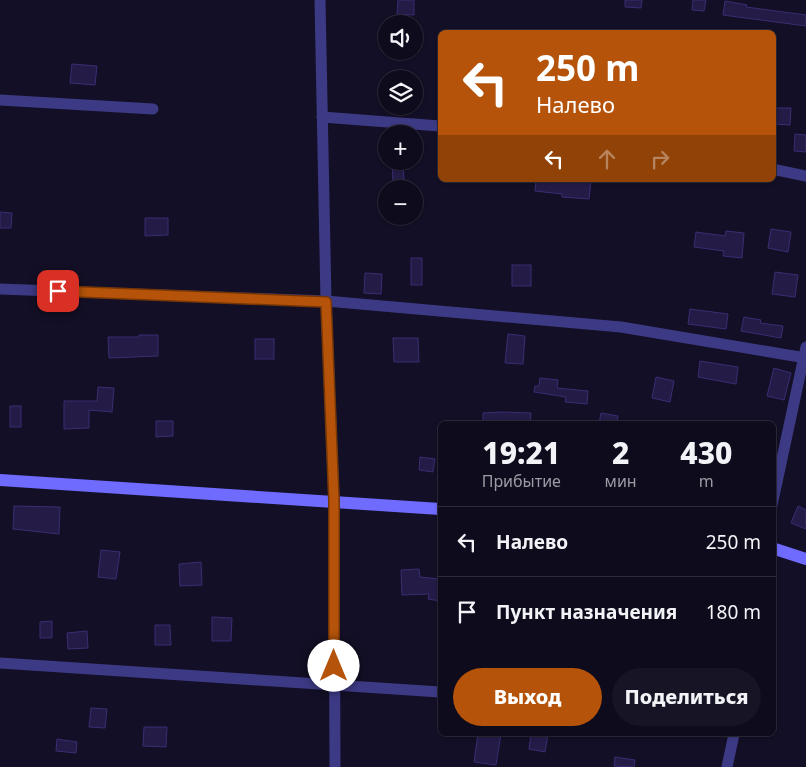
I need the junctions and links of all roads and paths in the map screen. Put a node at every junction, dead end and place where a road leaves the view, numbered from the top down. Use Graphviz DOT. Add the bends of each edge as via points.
graph roads {
  1 [pos="320,0"];
  2 [pos="0,100"];
  3 [pos="153,109"];
  4 [pos="322,117"];
  5 [pos="438,126"];
  6 [pos="776,170"];
  7 [pos="806,176"];
  8 [pos="0,289"];
  9 [pos="326,302"];
  10 [pos="805,354"];
  11 [pos="0,480"];
  12 [pos="776,487"];
  13 [pos="334,501"];
  14 [pos="438,508"];
  15 [pos="776,549"];
  16 [pos="806,559"];
  17 [pos="0,663"];
  18 [pos="334,684"];
  19 [pos="438,692"];
  20 [pos="734,736"];
  21 [pos="335,767"];
  22 [pos="727,767"];
  1 -- 4 [label="street"];
  2 -- 3 [label="street"];
  4 -- 5 [label="street"];
  4 -- 9 [label="street"];
  6 -- 7 [label="street"];
  8 -- 9 [label="street"];
  9 -- 10 [label="street" via="621,327"];
  9 -- 13 [label="street"];
  10 -- 12 [label="street"];
  11 -- 13 [label="street"];
  13 -- 14 [label="street"];
  13 -- 18 [label="street"];
  15 -- 16 [label="street"];
  17 -- 18 [label="street"];
  18 -- 19 [label="street"];
  18 -- 21 [label="street"];
  20 -- 22 [label="street"];
}
